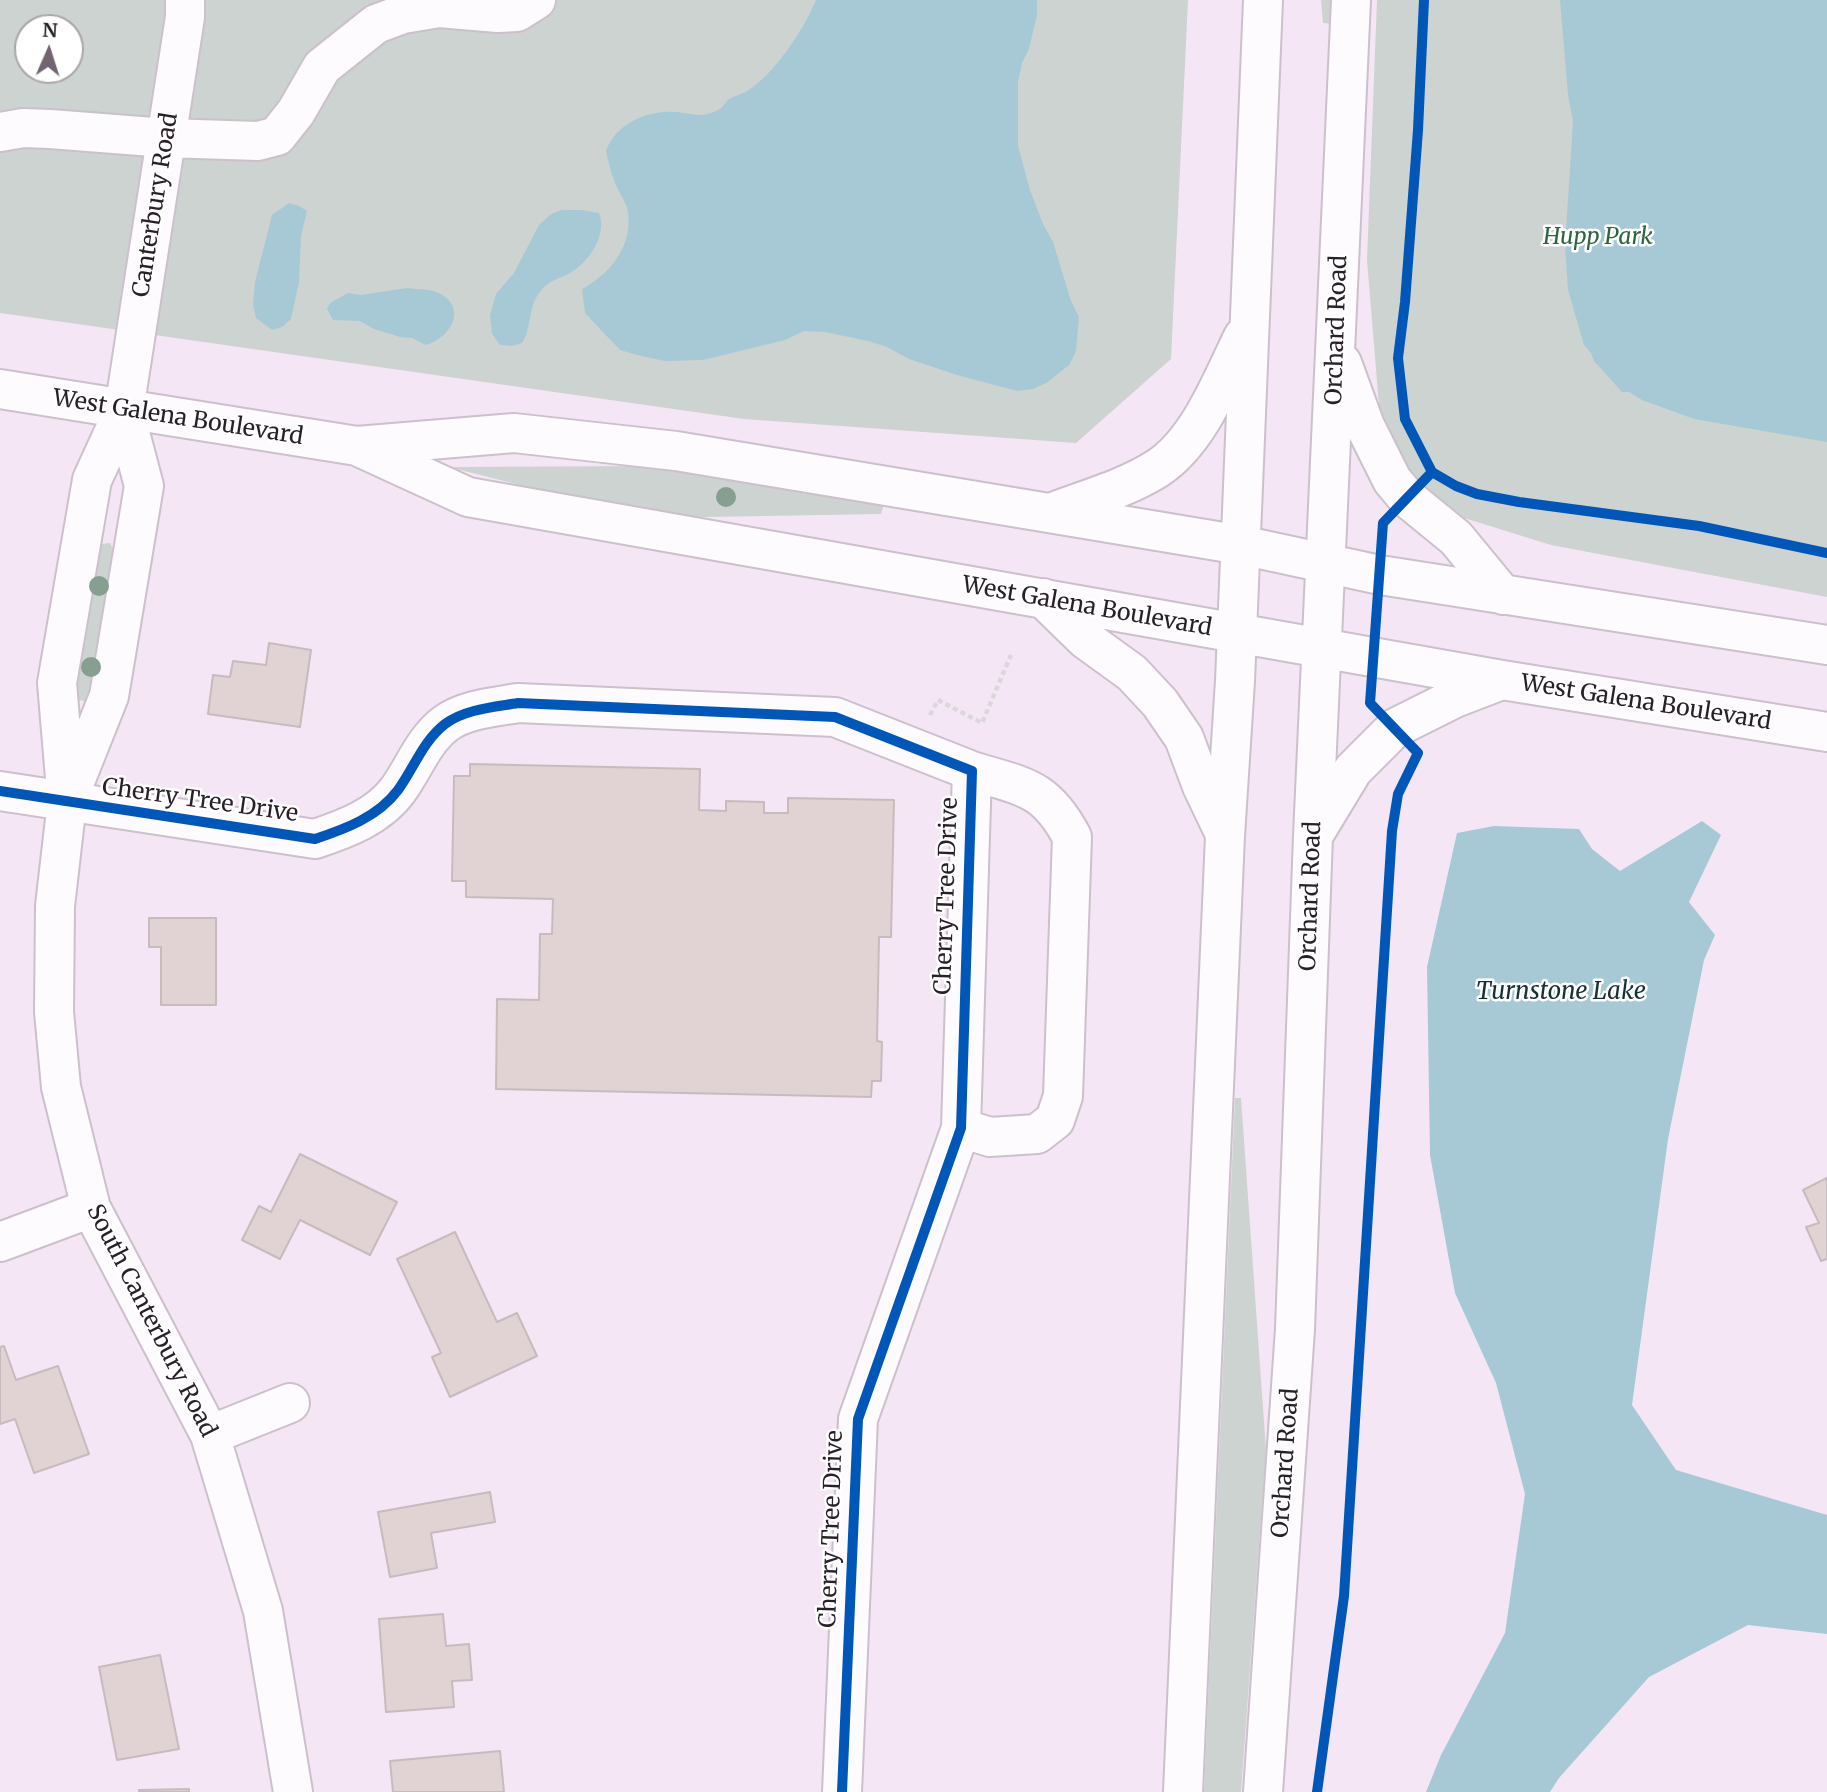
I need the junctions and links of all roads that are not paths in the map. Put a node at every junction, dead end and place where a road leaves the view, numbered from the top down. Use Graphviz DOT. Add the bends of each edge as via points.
graph roads {
  1 [pos="185,0"];
  2 [pos="536,0"];
  3 [pos="1263,0"];
  4 [pos="1351,0"];
  5 [pos="0,132"];
  6 [pos="166,138"];
  7 [pos="1250,322"];
  8 [pos="1337,348"];
  9 [pos="0,389"];
  10 [pos="124,410"];
  11 [pos="357,446"];
  12 [pos="1051,513"];
  13 [pos="1241,545"];
  14 [pos="1326,563"];
  15 [pos="1503,595"];
  16 [pos="1043,598"];
  17 [pos="1237,634"];
  18 [pos="1827,645"];
  19 [pos="1322,647"];
  20 [pos="1502,680"];
  21 [pos="1827,732"];
  22 [pos="972,771"];
  23 [pos="0,791"];
  24 [pos="67,802"];
  25 [pos="1225,836"];
  26 [pos="1313,836"];
  27 [pos="961,1128"];
  28 [pos="91,1208"];
  29 [pos="0,1242"];
  30 [pos="290,1403"];
  31 [pos="210,1435"];
  32 [pos="293,1792"];
  33 [pos="842,1792"];
  34 [pos="1183,1792"];
  35 [pos="1263,1792"];
  1 -- 6 [label="main road, Canterbury Road"];
  2 -- 6 [label="main road" via="517,12 439,8 376,24 322,67 277,136 258,141"];
  3 -- 7 [label="main road"];
  4 -- 8 [label="main road, Orchard Road"];
  5 -- 6 [label="main road" via="50,128"];
  6 -- 10 [label="main road, Canterbury Road"];
  7 -- 12 [label="main road" via="1212,402 1177,450 1159,467"];
  7 -- 13 [label="main road"];
  8 -- 14 [label="main road, Orchard Road"];
  8 -- 15 [label="main road" via="1365,426 1392,480 1456,538"];
  9 -- 10 [label="main road, West Galena Boulevard"];
  10 -- 11 [label="main road, West Galena Boulevard"];
  10 -- 24 [label="main road, South Canterbury Road" via="92,480 57,683"];
  10 -- 24 [label="main road, South Canterbury Road" via="144,486 109,696"];
  11 -- 12 [label="main road, West Galena Boulevard" via="514,433 677,451"];
  11 -- 16 [label="main road, West Galena Boulevard" via="468,497"];
  12 -- 13 [label="main road, West Galena Boulevard"];
  13 -- 14 [label="main road, West Galena Boulevard"];
  13 -- 17 [label="main road"];
  14 -- 15 [label="main road, West Galena Boulevard"];
  14 -- 19 [label="main road, Orchard Road"];
  15 -- 18 [label="main road, West Galena Boulevard"];
  16 -- 17 [label="main road, West Galena Boulevard"];
  16 -- 25 [label="main road" via="1085,639 1132,673 1160,703 1184,738"];
  17 -- 19 [label="main road, West Galena Boulevard"];
  17 -- 25 [label="main road"];
  19 -- 20 [label="main road, West Galena Boulevard"];
  19 -- 26 [label="main road, Orchard Road"];
  20 -- 21 [label="main road, West Galena Boulevard"];
  20 -- 26 [label="main road" via="1395,728 1353,770"];
  22 -- 24 [label="main road, Cherry Tree Drive" via="835,717 518,704 475,710 447,722 428,741 397,792 375,813 314,839"];
  22 -- 27 [label="main road, Cherry Tree Drive"];
  22 -- 27 [label="main road" via="1033,790 1060,814 1072,837 1063,1096 1055,1120 1037,1134 990,1137"];
  23 -- 24 [label="main road, Cherry Tree Drive"];
  24 -- 28 [label="main road, South Canterbury Road" via="55,906 54,1012 61,1087"];
  25 -- 34 [label="main road"];
  26 -- 35 [label="main road, Orchard Road" via="1295,1329"];
  27 -- 33 [label="main road, Cherry Tree Drive" via="858,1419"];
  28 -- 29 [label="main road"];
  28 -- 31 [label="main road, South Canterbury Road"];
  30 -- 31 [label="main road"];
  31 -- 32 [label="main road, South Canterbury Road" via="263,1611"];
}
